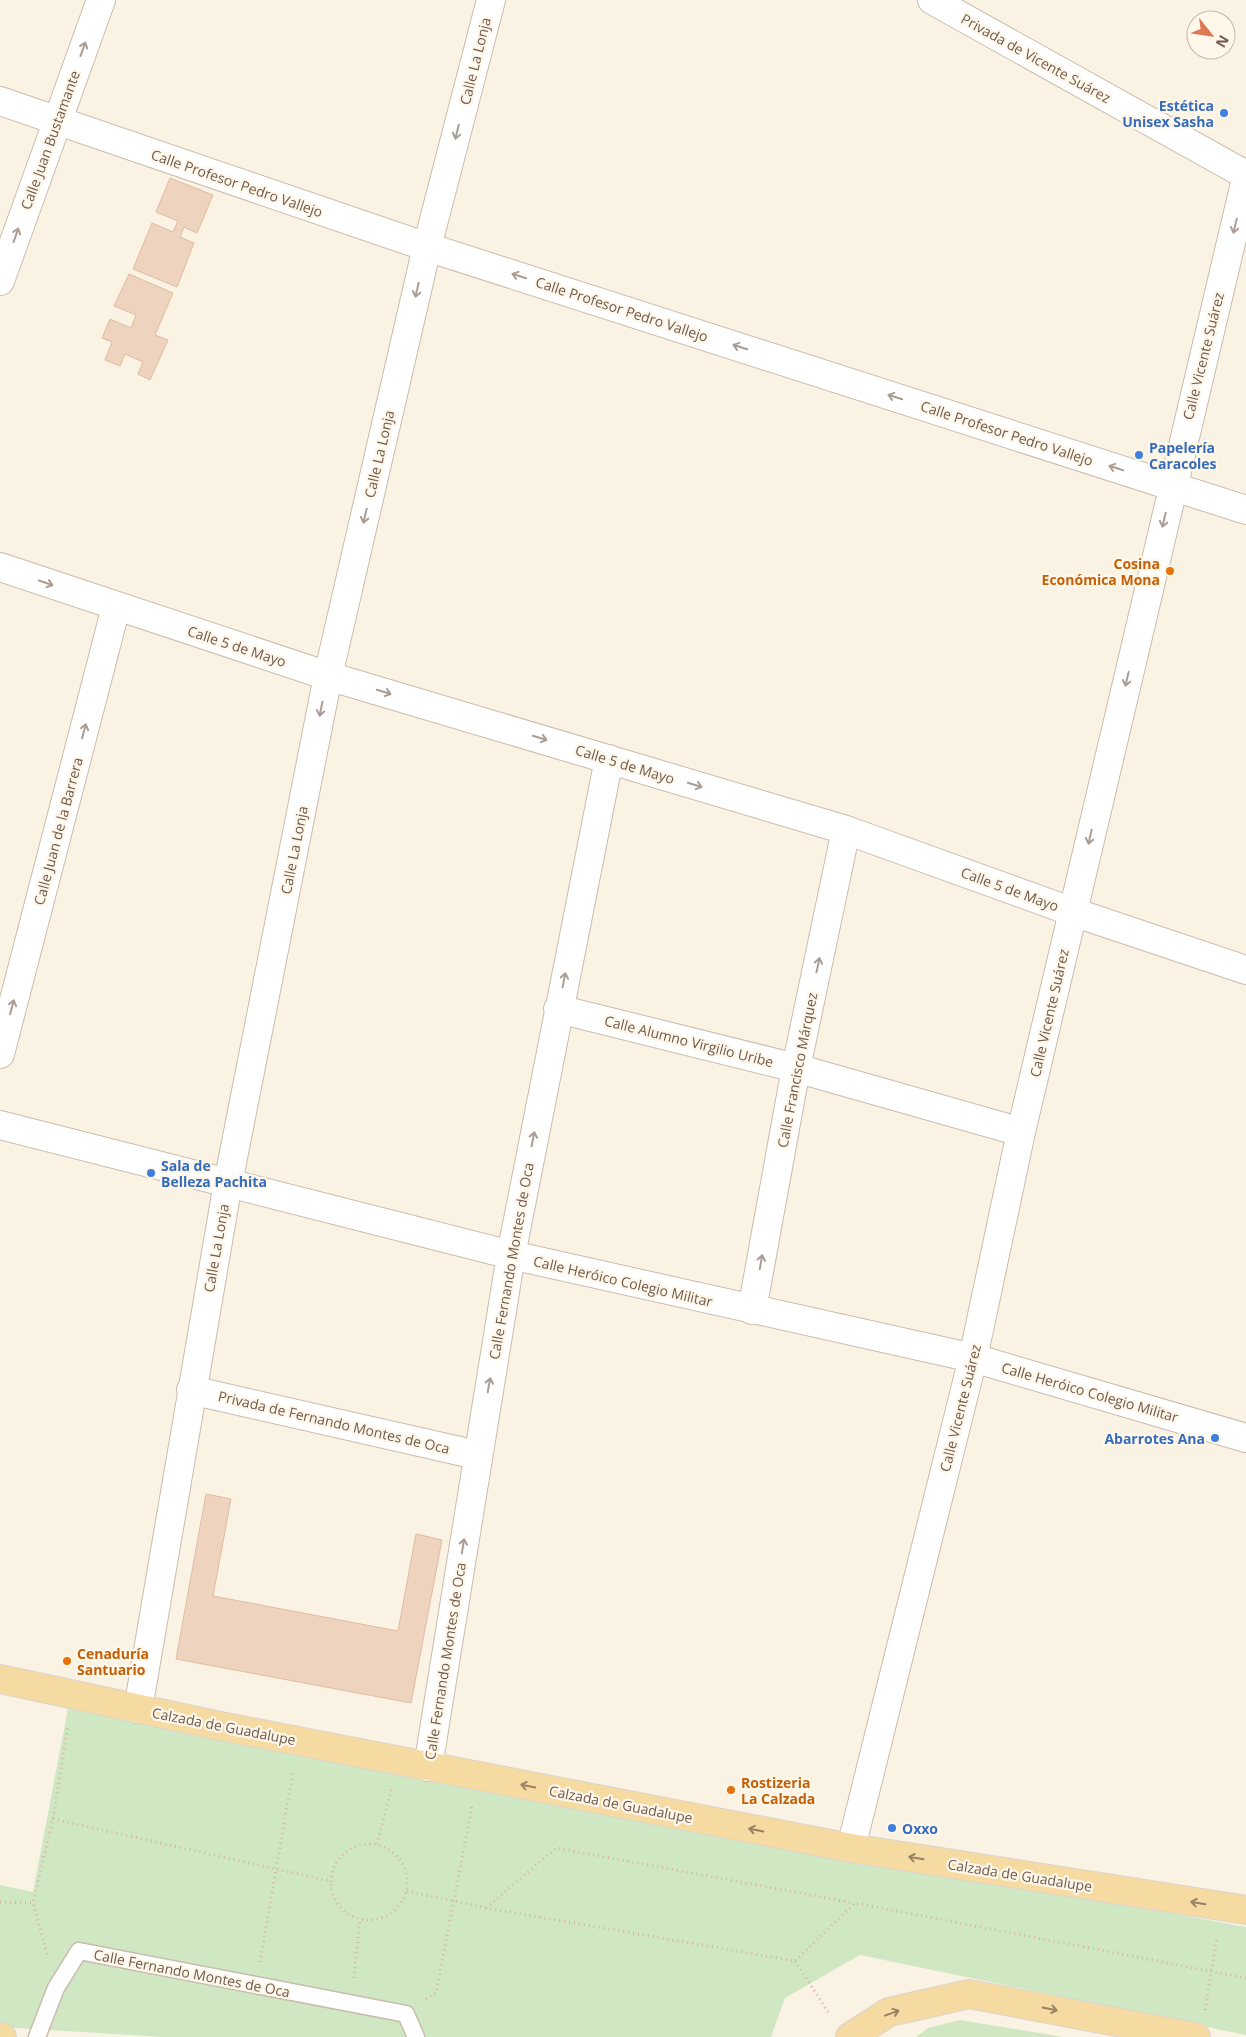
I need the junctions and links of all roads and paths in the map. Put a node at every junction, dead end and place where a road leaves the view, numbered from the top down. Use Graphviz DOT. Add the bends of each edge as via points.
graph roads {
  1 [pos="101,0"];
  2 [pos="491,0"];
  3 [pos="932,0"];
  4 [pos="0,102"];
  5 [pos="56,122"];
  6 [pos="1246,175"];
  7 [pos="1246,179"];
  8 [pos="427,246"];
  9 [pos="0,281"];
  10 [pos="1172,486"];
  11 [pos="1246,510"];
  12 [pos="0,567"];
  13 [pos="116,607"];
  14 [pos="328,676"];
  15 [pos="609,759"];
  16 [pos="846,830"];
  17 [pos="1073,912"];
  18 [pos="1246,970"];
  19 [pos="558,1009"];
  20 [pos="0,1054"];
  21 [pos="796,1068"];
  22 [pos="0,1124"];
  23 [pos="1021,1132"];
  24 [pos="228,1183"];
  25 [pos="511,1255"];
  26 [pos="752,1310"];
  27 [pos="973,1358"];
  28 [pos="191,1390"];
  29 [pos="1246,1438"];
  30 [pos="477,1455"];
  31 [pos="0,1679"];
  32 [pos="73,1696"];
  33 [pos="138,1709"];
  34 [pos="298,1740"];
  35 [pos="398,1760"];
  36 [pos="428,1767"];
  37 [pos="478,1776"];
  38 [pos="54,1819"];
  39 [pos="377,1844"];
  40 [pos="851,1848"];
  41 [pos="276,1867"];
  42 [pos="330,1880"];
  43 [pos="407,1891"];
  44 [pos="0,1902"];
  45 [pos="454,1902"];
  46 [pos="33,1903"];
  47 [pos="855,1903"];
  48 [pos="486,1908"];
  49 [pos="1234,1908"];
  50 [pos="360,1919"];
  51 [pos="795,1961"];
  52 [pos="1211,1972"];
  53 [pos="1246,1978"];
  54 [pos="256,1985"];
  55 [pos="56,1988"];
  56 [pos="352,2004"];
  57 [pos="406,2014"];
  58 [pos="1200,2028"];
  59 [pos="842,2029"];
  60 [pos="37,2037"];
  61 [pos="416,2037"];
  5 -- 1 [label="street, Calle Juan Bustamante, one-way"];
  2 -- 8 [label="street, Calle La Lonja, one-way"];
  3 -- 6 [label="street, Privada de Vicente Suárez"];
  4 -- 5 [label="street, Calle Profesor Pedro Vallejo"];
  5 -- 8 [label="street, Calle Profesor Pedro Vallejo"];
  9 -- 5 [label="street, Calle Juan Bustamante, one-way"];
  7 -- 10 [label="street, Calle Vicente Suárez, one-way"];
  10 -- 8 [label="street, Calle Profesor Pedro Vallejo, one-way"];
  8 -- 14 [label="street, Calle La Lonja, one-way"];
  10 -- 11 [label="street, Calle Profesor Pedro Vallejo"];
  10 -- 17 [label="street, Calle Vicente Suárez, one-way"];
  12 -- 13 [label="street, Calle 5 de Mayo, one-way"];
  13 -- 14 [label="street, Calle 5 de Mayo"];
  20 -- 13 [label="street, Calle Juan de la Barrera, one-way"];
  14 -- 15 [label="street, Calle 5 de Mayo, one-way"];
  14 -- 24 [label="street, Calle La Lonja, one-way"];
  15 -- 16 [label="street, Calle 5 de Mayo, one-way"];
  19 -- 15 [label="street, Calle Fernando Montes de Oca, one-way"];
  16 -- 17 [label="street, Calle 5 de Mayo"];
  21 -- 16 [label="street, Calle Francisco Márquez, one-way"];
  17 -- 18 [label="street, Calle 5 de Mayo"];
  17 -- 23 [label="street, Calle Vicente Suárez"];
  19 -- 21 [label="street, Calle Alumno Virgilio Uribe"];
  25 -- 19 [label="street, Calle Fernando Montes de Oca, one-way"];
  21 -- 23 [label="street, Calle Alumno Virgilio Uribe"];
  26 -- 21 [label="street, Calle Francisco Márquez, one-way"];
  22 -- 24 [label="street, Calle Heróico Colegio Militar"];
  23 -- 27 [label="street, Calle Vicente Suárez"];
  24 -- 25 [label="street, Calle Heróico Colegio Militar"];
  24 -- 28 [label="street, Calle La Lonja"];
  25 -- 26 [label="street, Calle Heróico Colegio Militar"];
  30 -- 25 [label="street, Calle Fernando Montes de Oca, one-way"];
  26 -- 27 [label="street, Calle Heróico Colegio Militar"];
  27 -- 29 [label="street, Calle Heróico Colegio Militar"];
  27 -- 40 [label="street, Calle Vicente Suárez"];
  28 -- 30 [label="street, Privada de Fernando Montes de Oca"];
  28 -- 33 [label="street, Calle La Lonja"];
  36 -- 30 [label="street, Calle Fernando Montes de Oca, one-way"];
  31 -- 32 [label="main road, Calzada de Guadalupe"];
  32 -- 33 [label="main road, Calzada de Guadalupe"];
  32 -- 38 [label="path"];
  33 -- 34 [label="main road, Calzada de Guadalupe"];
  34 -- 35 [label="main road, Calzada de Guadalupe"];
  34 -- 41 [label="path"];
  35 -- 36 [label="main road, Calzada de Guadalupe"];
  35 -- 39 [label="path"];
  36 -- 37 [label="main road, Calzada de Guadalupe"];
  40 -- 37 [label="main road, Calzada de Guadalupe, one-way"];
  37 -- 45 [label="path"];
  38 -- 41 [label="path"];
  38 -- 46 [label="path"];
  39 -- 42 [label="path" via="355,1846 337,1859"];
  39 -- 43 [label="path" via="396,1854 407,1873"];
  49 -- 40 [label="main road, Calzada de Guadalupe, one-way"];
  41 -- 42 [label="path"];
  41 -- 54 [label="path"];
  42 -- 50 [label="path" via="335,1902 351,1918"];
  43 -- 45 [label="path"];
  43 -- 50 [label="path" via="393,1914 372,1922"];
  44 -- 46 [label="path"];
  45 -- 48 [label="path"];
  45 -- 57 [label="path" via="436,1993"];
  46 -- 55 [label="path"];
  47 -- 48 [label="path" via="556,1848"];
  47 -- 51 [label="path"];
  47 -- 52 [label="path"];
  48 -- 51 [label="path"];
  49 -- 52 [label="path"];
  50 -- 56 [label="path"];
  51 -- 59 [label="path"];
  52 -- 53 [label="path"];
  52 -- 58 [label="path"];
  54 -- 55 [label="lane, Calle Fernando Montes de Oca" via="79,1951"];
  54 -- 56 [label="lane, Calle Fernando Montes de Oca"];
  55 -- 60 [label="lane, Calle Fernando Montes de Oca"];
  56 -- 57 [label="lane, Calle Fernando Montes de Oca"];
  57 -- 61 [label="lane"];
  59 -- 58 [label="main road, one-way" via="889,2012 970,1994"];
}
